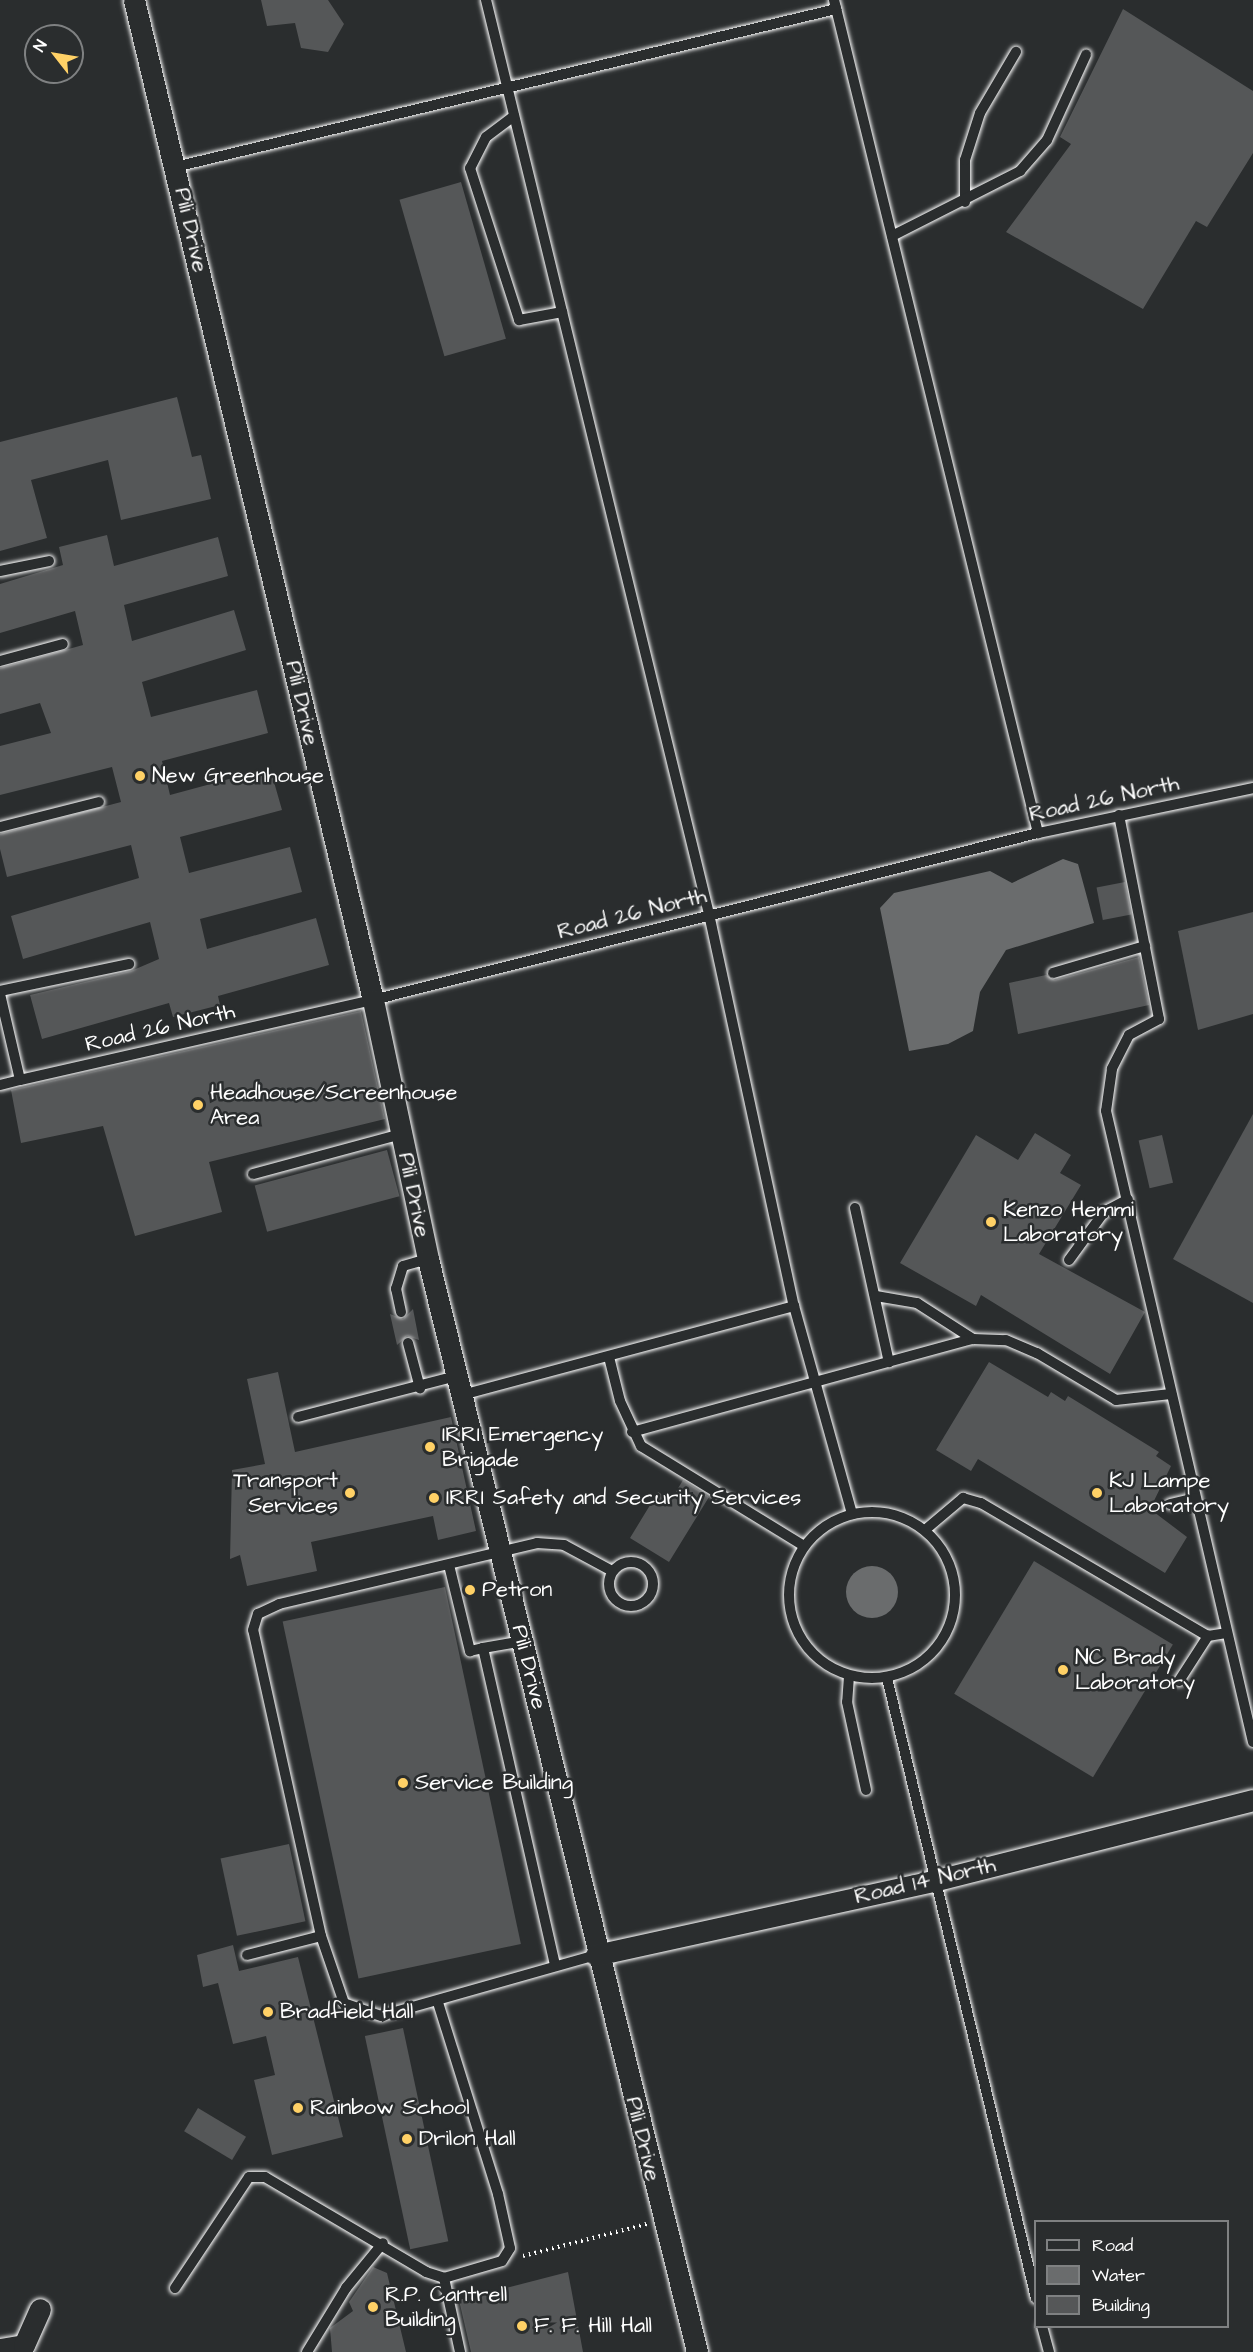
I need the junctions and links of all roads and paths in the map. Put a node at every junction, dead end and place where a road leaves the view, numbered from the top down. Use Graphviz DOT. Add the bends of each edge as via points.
graph roads {
  1 [pos="134,0"];
  2 [pos="486,0"];
  3 [pos="836,5"];
  4 [pos="1016,52"];
  5 [pos="1086,55"];
  6 [pos="507,91"];
  7 [pos="514,116"];
  8 [pos="175,166"];
  9 [pos="965,202"];
  10 [pos="892,237"];
  11 [pos="562,312"];
  12 [pos="49,561"];
  13 [pos="0,571"];
  14 [pos="63,644"];
  15 [pos="0,661"];
  16 [pos="1253,788"];
  17 [pos="99,802"];
  18 [pos="1119,814"];
  19 [pos="0,828"];
  20 [pos="1038,833"];
  21 [pos="709,914"];
  22 [pos="1145,946"];
  23 [pos="129,964"];
  24 [pos="1053,973"];
  25 [pos="0,993"];
  26 [pos="373,1000"];
  27 [pos="20,1080"];
  28 [pos="0,1085"];
  29 [pos="401,1134"];
  30 [pos="253,1174"];
  31 [pos="1128,1199"];
  32 [pos="855,1208"];
  33 [pos="428,1259"];
  34 [pos="1069,1260"];
  35 [pos="876,1296"];
  36 [pos="794,1306"];
  37 [pos="401,1312"];
  38 [pos="973,1339"];
  39 [pos="408,1343"];
  40 [pos="609,1357"];
  41 [pos="889,1362"];
  42 [pos="815,1380"];
  43 [pos="459,1386"];
  44 [pos="420,1388"];
  45 [pos="1171,1394"];
  46 [pos="298,1417"];
  47 [pos="632,1432"];
  48 [pos="1195,1498"];
  49 [pos="1170,1504"];
  50 [pos="852,1514"];
  51 [pos="926,1530"];
  52 [pos="804,1546"];
  53 [pos="498,1550"];
  54 [pos="449,1565"];
  55 [pos="612,1571"];
  56 [pos="1226,1633"];
  57 [pos="1208,1636"];
  58 [pos="523,1641"];
  59 [pos="483,1648"];
  60 [pos="849,1676"];
  61 [pos="887,1678"];
  62 [pos="1179,1681"];
  63 [pos="1253,1742"];
  64 [pos="866,1790"];
  65 [pos="1253,1800"];
  66 [pos="933,1881"];
  67 [pos="321,1936"];
  68 [pos="248,1955"];
  69 [pos="596,1955"];
  70 [pos="555,1966"];
  71 [pos="438,2002"];
  72 [pos="656,2234"];
  73 [pos="384,2243"];
  74 [pos="502,2261"];
  75 [pos="444,2278"];
  76 [pos="176,2288"];
  77 [pos="1034,2294"];
  78 [pos="40,2309"];
  79 [pos="1043,2328"];
  80 [pos="0,2349"];
  81 [pos="307,2352"];
  82 [pos="460,2352"];
  83 [pos="697,2352"];
  84 [pos="1049,2352"];
  1 -- 8 [label="street, Pili Drive"];
  2 -- 6 [label="lane"];
  3 -- 6 [label="lane"];
  3 -- 10 [label="lane"];
  4 -- 9 [label="lane" via="980,113 965,160"];
  5 -- 9 [label="lane" via="1047,140 1020,171"];
  6 -- 7 [label="lane"];
  6 -- 8 [label="lane"];
  7 -- 11 [label="lane"];
  7 -- 11 [label="lane" via="486,137 470,168 519,320"];
  8 -- 26 [label="street, Pili Drive"];
  9 -- 10 [label="lane"];
  10 -- 20 [label="lane"];
  11 -- 21 [label="lane"];
  12 -- 13 [label="lane"];
  14 -- 15 [label="lane"];
  16 -- 18 [label="lane, Road 26 North"];
  17 -- 19 [label="lane"];
  18 -- 20 [label="lane, Road 26 North"];
  18 -- 22 [label="lane"];
  20 -- 21 [label="lane, Road 26 North"];
  21 -- 26 [label="lane, Road 26 North"];
  21 -- 36 [label="lane"];
  22 -- 24 [label="lane"];
  22 -- 31 [label="lane" via="1159,1019 1129,1035 1112,1069 1106,1111"];
  23 -- 25 [label="lane"];
  25 -- 27 [label="lane"];
  26 -- 27 [label="lane, Road 26 North"];
  26 -- 29 [label="street, Pili Drive"];
  27 -- 28 [label="lane, Road 26 North"];
  29 -- 30 [label="lane"];
  29 -- 33 [label="street, Pili Drive"];
  31 -- 34 [label="lane" via="1104,1212"];
  31 -- 45 [label="lane"];
  32 -- 35 [label="lane"];
  33 -- 37 [label="lane" via="402,1266 396,1289"];
  33 -- 43 [label="street, Pili Drive"];
  35 -- 38 [label="lane" via="917,1303"];
  35 -- 41 [label="lane"];
  36 -- 40 [label="lane"];
  36 -- 42 [label="lane"];
  38 -- 41 [label="lane"];
  38 -- 45 [label="lane" via="1006,1340 1038,1353 1116,1400"];
  39 -- 44 [label="lane"];
  40 -- 43 [label="lane"];
  40 -- 47 [label="lane"];
  41 -- 42 [label="lane"];
  42 -- 47 [label="lane"];
  42 -- 50 [label="lane"];
  43 -- 44 [label="lane"];
  43 -- 53 [label="street, Pili Drive"];
  44 -- 46 [label="lane"];
  45 -- 48 [label="lane"];
  47 -- 52 [label="lane" via="641,1446"];
  48 -- 49 [label="lane"];
  48 -- 56 [label="lane"];
  50 -- 51 [label="lane" via="903,1517"];
  50 -- 52 [label="lane" via="834,1521"];
  51 -- 57 [label="lane" via="963,1498 981,1503"];
  51 -- 61 [label="lane" via="943,1550 954,1576 956,1603 949,1629 912,1669"];
  52 -- 60 [label="lane" via="792,1570 793,1623 812,1653"];
  53 -- 54 [label="lane"];
  53 -- 55 [label="lane" via="564,1545"];
  53 -- 58 [label="street, Pili Drive"];
  54 -- 59 [label="lane" via="470,1651"];
  54 -- 67 [label="lane" via="279,1604 258,1614 253,1630"];
  55 -- 55 [label="lane" via="609,1592 618,1603 639,1605 650,1595 653,1581 646,1567 624,1562"];
  56 -- 57 [label="lane"];
  56 -- 63 [label="lane"];
  57 -- 62 [label="lane"];
  58 -- 59 [label="lane"];
  58 -- 69 [label="street, Pili Drive"];
  59 -- 70 [label="lane"];
  60 -- 61 [label="lane"];
  60 -- 64 [label="lane" via="847,1702"];
  61 -- 66 [label="lane"];
  65 -- 66 [label="street, Road 14 North"];
  66 -- 69 [label="street, Road 14 North"];
  66 -- 77 [label="lane"];
  67 -- 68 [label="lane"];
  67 -- 71 [label="lane" via="344,2003 381,2016"];
  69 -- 70 [label="lane"];
  69 -- 83 [label="street, Pili Drive"];
  70 -- 71 [label="lane"];
  71 -- 74 [label="lane" via="498,2194 510,2248"];
  72 -- 74 [label="path" via="653,2223"];
  73 -- 75 [label="lane" via="426,2272"];
  73 -- 76 [label="lane" via="266,2177 249,2177"];
  73 -- 81 [label="lane" via="346,2288"];
  74 -- 75 [label="lane"];
  75 -- 82 [label="lane"];
  78 -- 80 [label="street" via="24,2345"];
  79 -- 84 [label="lane"];
}
